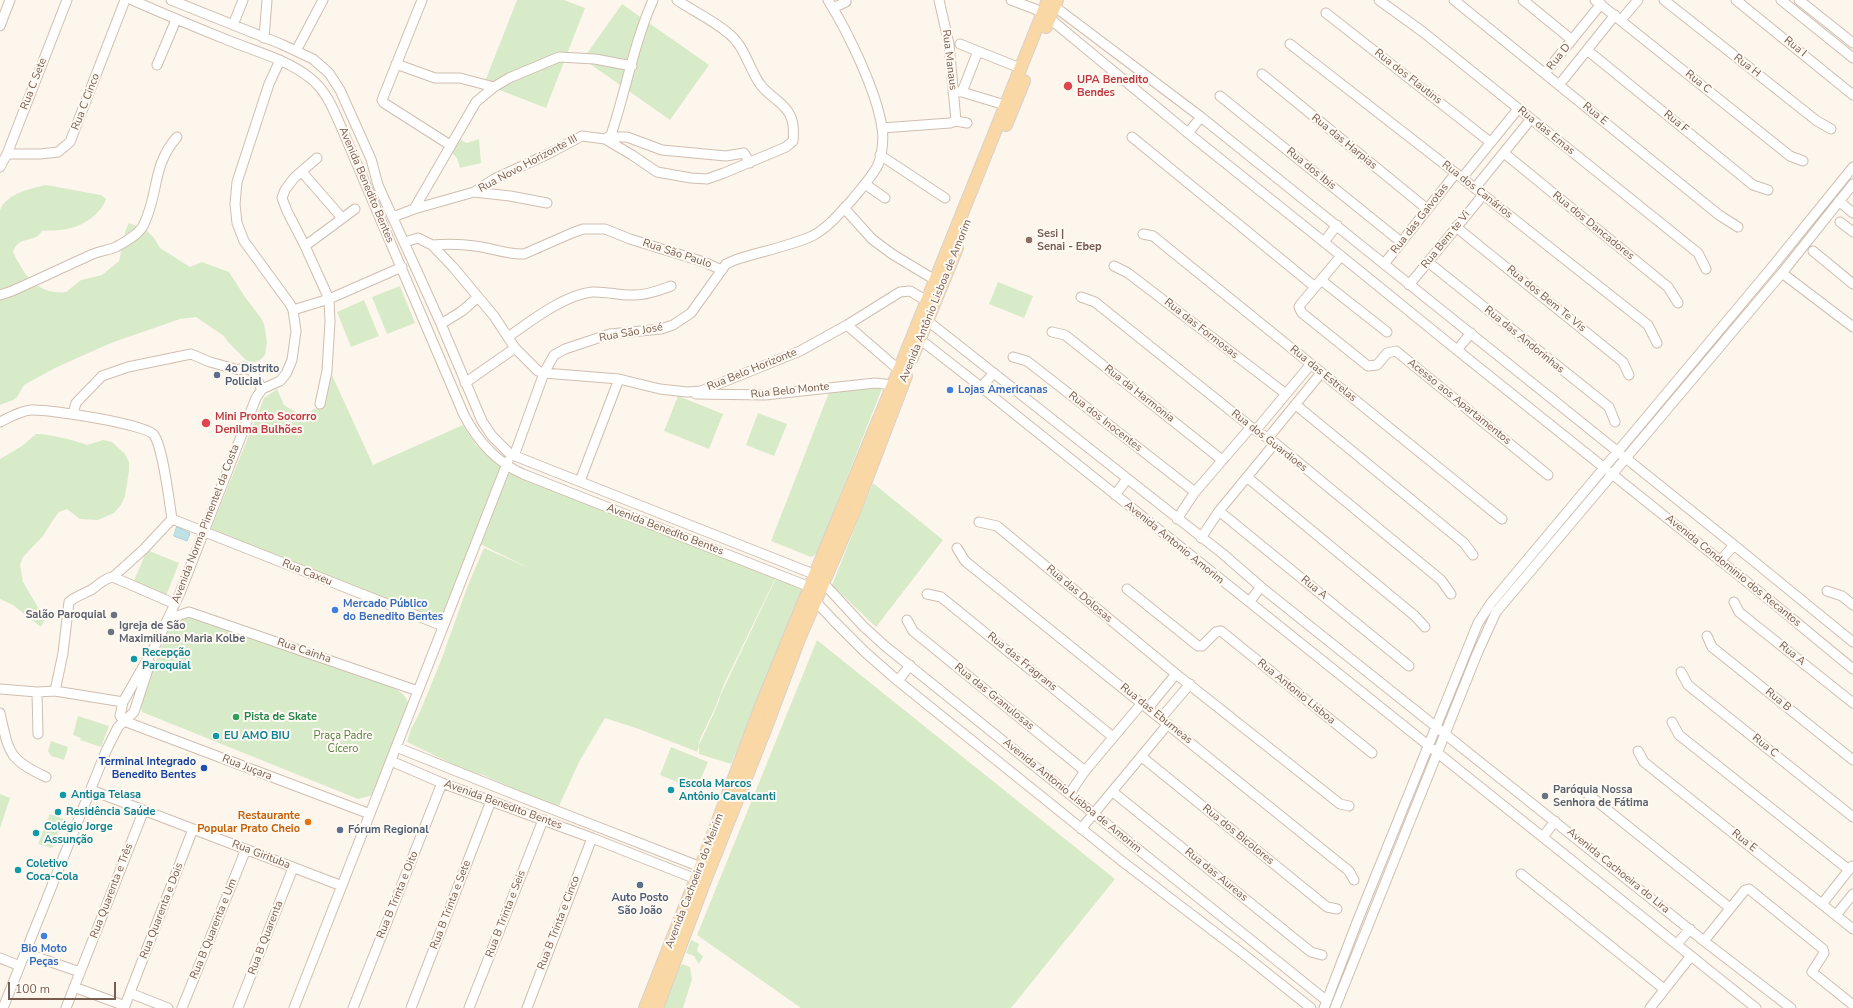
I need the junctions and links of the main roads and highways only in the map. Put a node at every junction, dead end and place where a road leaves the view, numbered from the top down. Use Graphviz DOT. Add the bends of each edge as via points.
graph roads {
  1 [pos="1050,6"];
  2 [pos="924,318"];
  3 [pos="916,339"];
  4 [pos="819,580"];
  5 [pos="816,602"];
  6 [pos="705,868"];
  7 [pos="700,881"];
  8 [pos="645,1008"];
  9 [pos="657,1008"];
  1 -- 2 [label="main road, Avenida Antônio Lisboa de Amorim"];
  1 -- 2 [label="main road, Avenida Antônio Lisboa de Amorim" via="1005,105 927,301"];
  2 -- 3 [label="main road, Avenida Antônio Lisboa de Amorim"];
  3 -- 4 [label="main road, Avenida Antônio Lisboa de Amorim" via="893,385"];
  3 -- 4 [label="main road, Avenida Antônio Lisboa de Amorim" via="854,512"];
  4 -- 5 [label="main road, Avenida Antônio Lisboa de Amorim"];
  4 -- 6 [label="main road, Avenida Cachoeira do Meirim" via="810,588 761,706"];
  5 -- 6 [label="main road, Avenida Cachoeira do Meirim" via="799,639 766,730"];
  6 -- 7 [label="main road, Avenida Cachoeira do Meirim"];
  7 -- 8 [label="main road, Avenida Cachoeira do Meirim"];
  7 -- 9 [label="main road, Avenida Cachoeira do Meirim"];
}
